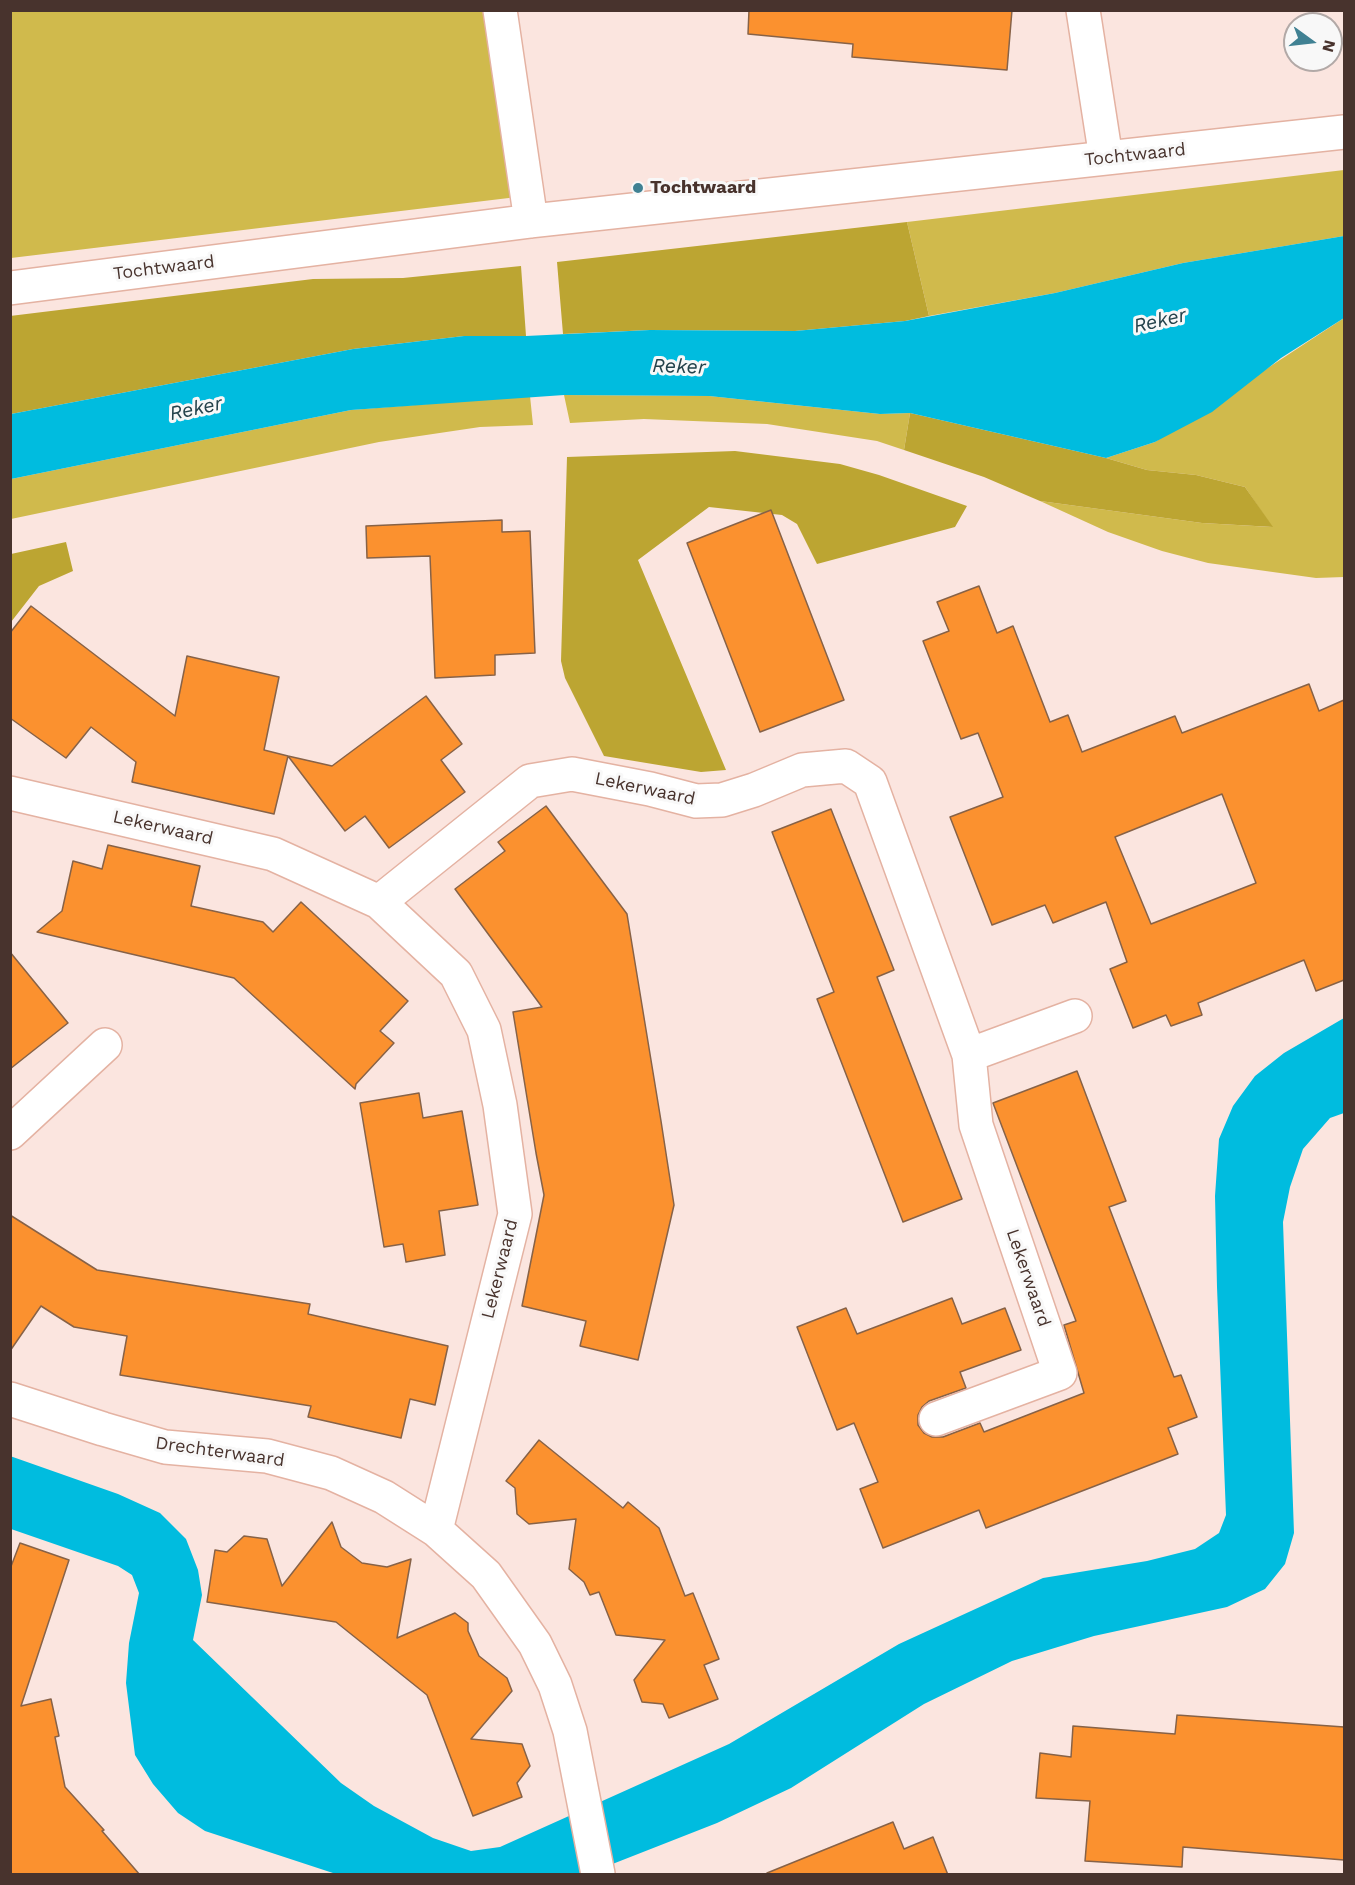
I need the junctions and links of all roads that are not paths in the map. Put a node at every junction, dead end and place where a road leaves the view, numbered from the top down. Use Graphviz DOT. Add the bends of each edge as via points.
graph roads {
  1 [pos="500,10"];
  2 [pos="1083,10"];
  3 [pos="1344,132"];
  4 [pos="1106,158"];
  5 [pos="531,221"];
  6 [pos="10,288"];
  7 [pos="10,793"];
  8 [pos="379,902"];
  9 [pos="1075,1016"];
  10 [pos="105,1045"];
  11 [pos="969,1055"];
  12 [pos="10,1133"];
  13 [pos="11,1401"];
  14 [pos="936,1419"];
  15 [pos="436,1530"];
  16 [pos="598,1875"];
  1 -- 5 [label="street"];
  2 -- 4 [label="street"];
  3 -- 4 [label="street, Tochtwaard"];
  4 -- 5 [label="street, Tochtwaard"];
  5 -- 6 [label="street, Tochtwaard"];
  7 -- 8 [label="street, Lekerwaard" via="273,854"];
  8 -- 11 [label="street, Lekerwaard" via="530,780 572,774 696,801 722,800 802,770 846,766 870,782"];
  8 -- 15 [label="street, Lekerwaard" via="456,974 484,1030 500,1105 515,1214"];
  9 -- 11 [label="street"];
  10 -- 12 [label="street"];
  11 -- 14 [label="street, Lekerwaard" via="975,1125 1060,1373"];
  13 -- 15 [label="street, Drechterwaard" via="165,1447 267,1456 331,1473 384,1497"];
  15 -- 16 [label="street, Drechterwaard" via="486,1575 536,1644 570,1731"];
}
